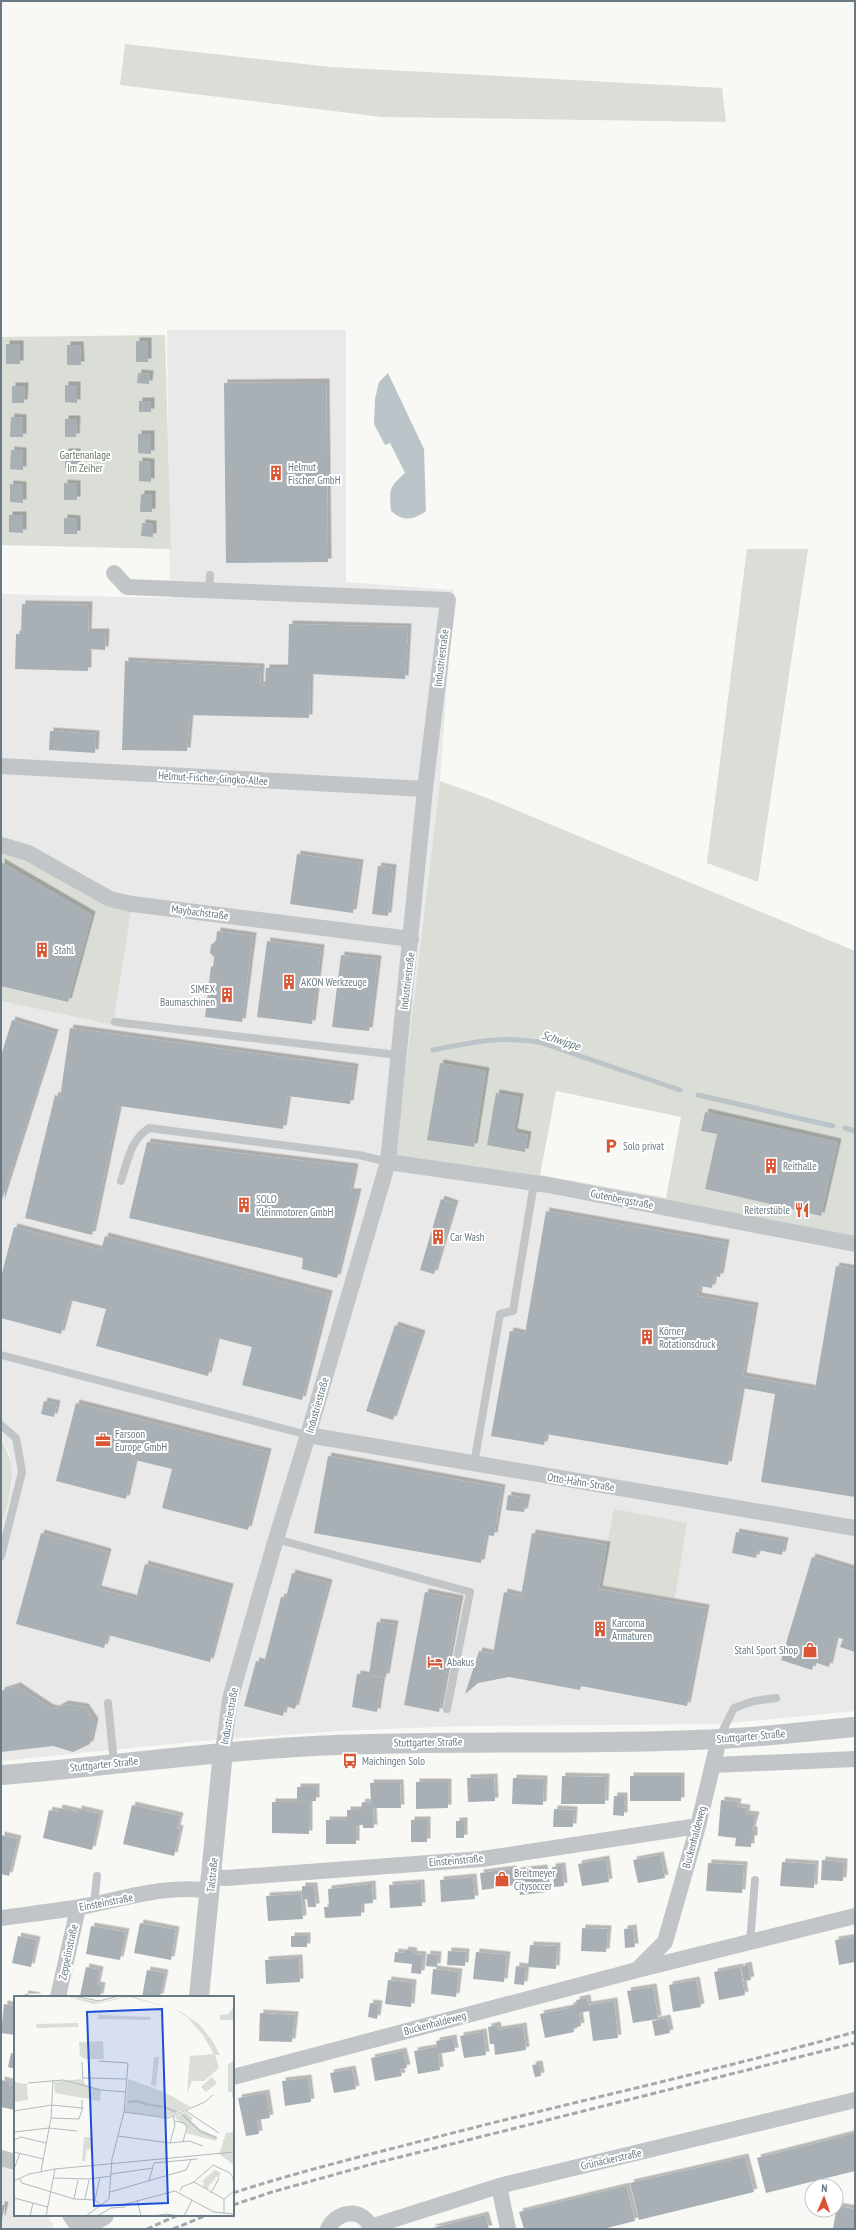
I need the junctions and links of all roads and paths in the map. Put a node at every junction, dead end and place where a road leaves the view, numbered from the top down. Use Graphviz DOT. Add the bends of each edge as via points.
graph roads {
  1 [pos="114,573"];
  2 [pos="1,766"];
  3 [pos="426,789"];
  4 [pos="1,845"];
  5 [pos="412,939"];
  6 [pos="115,1022"];
  7 [pos="398,1055"];
  8 [pos="388,1162"];
  9 [pos="121,1181"];
  10 [pos="534,1183"];
  11 [pos="855,1244"];
  12 [pos="1,1355"];
  13 [pos="1,1425"];
  14 [pos="308,1435"];
  15 [pos="474,1464"];
  16 [pos="855,1528"];
  17 [pos="276,1539"];
  18 [pos="1,1556"];
  19 [pos="776,1698"];
  20 [pos="108,1703"];
  21 [pos="447,1709"];
  22 [pos="855,1727"];
  23 [pos="719,1739"];
  24 [pos="223,1752"];
  25 [pos="855,1759"];
  26 [pos="114,1763"];
  27 [pos="713,1765"];
  28 [pos="1,1775"];
  29 [pos="698,1826"];
  30 [pos="98,1876"];
  31 [pos="755,1880"];
  32 [pos="211,1884"];
  33 [pos="94,1904"];
  34 [pos="78,1908"];
  35 [pos="855,1916"];
  36 [pos="1,1918"];
  37 [pos="750,1943"];
  38 [pos="637,1970"];
  39 [pos="58,1996"];
  40 [pos="199,1996"];
  41 [pos="234,2078"];
  42 [pos="855,2100"];
  43 [pos="1,2158"];
  44 [pos="14,2162"];
  45 [pos="499,2186"];
  46 [pos="71,2216"];
  47 [pos="102,2216"];
  48 [pos="371,2228"];
  49 [pos="80,2229"];
  50 [pos="328,2229"];
  51 [pos="508,2229"];
  1 -- 3 [label="street, Industriestraße" via="127,587 209,583 448,600"];
  2 -- 3 [label="street, Helmut-Fischer-Gingko-Allee"];
  3 -- 5 [label="street, Industriestraße"];
  4 -- 5 [label="street, Maybachstraße" via="28,853 110,899 132,904"];
  5 -- 7 [label="street, Industriestraße"];
  6 -- 7 [label="lane"];
  7 -- 8 [label="street, Industriestraße"];
  8 -- 9 [label="lane" via="359,1155 149,1128 138,1135"];
  8 -- 10 [label="street, Gutenbergstraße"];
  8 -- 14 [label="street, Industriestraße"];
  10 -- 11 [label="street, Gutenbergstraße"];
  10 -- 15 [label="lane" via="513,1311 500,1314"];
  12 -- 14 [label="lane"];
  13 -- 18 [label="lane" via="16,1438 22,1472"];
  14 -- 15 [label="street, Otto-Hahn-Straße"];
  14 -- 17 [label="street, Industriestraße"];
  15 -- 16 [label="street, Otto-Hahn-Straße"];
  17 -- 21 [label="lane" via="470,1592"];
  17 -- 24 [label="street, Industriestraße" via="230,1699"];
  19 -- 23 [label="lane" via="754,1701 734,1708"];
  20 -- 26 [label="lane"];
  22 -- 23 [label="street, Stuttgarter Straße"];
  23 -- 24 [label="street, Stuttgarter Straße" via="416,1742"];
  23 -- 27 [label="street, Buckenhaldeweg"];
  24 -- 26 [label="street, Stuttgarter Straße"];
  24 -- 32 [label="street, Talstraße"];
  25 -- 27 [label="street"];
  26 -- 28 [label="street, Stuttgarter Straße"];
  27 -- 29 [label="street, Buckenhaldeweg"];
  29 -- 32 [label="street, Einsteinstraße" via="482,1858 226,1878"];
  29 -- 38 [label="street, Buckenhaldeweg" via="665,1942"];
  30 -- 33 [label="lane"];
  31 -- 37 [label="lane"];
  32 -- 33 [label="street, Einsteinstraße"];
  32 -- 40 [label="street, Talstraße"];
  33 -- 34 [label="street, Einsteinstraße"];
  34 -- 36 [label="street, Einsteinstraße"];
  34 -- 39 [label="street, Zeppelinstraße"];
  35 -- 37 [label="street, Buckenhaldeweg"];
  37 -- 38 [label="street, Buckenhaldeweg"];
  38 -- 41 [label="street, Buckenhaldeweg"];
  42 -- 45 [label="street, Grünäckerstraße"];
  43 -- 44 [label="street"];
  45 -- 48 [label="street, Grünäckerstraße"];
  45 -- 51 [label="street"];
  46 -- 49 [label="street"];
  47 -- 49 [label="street"];
  48 -- 50 [label="street, Grünäckerstraße" via="366,2219 358,2214 349,2213 340,2215"];
}
